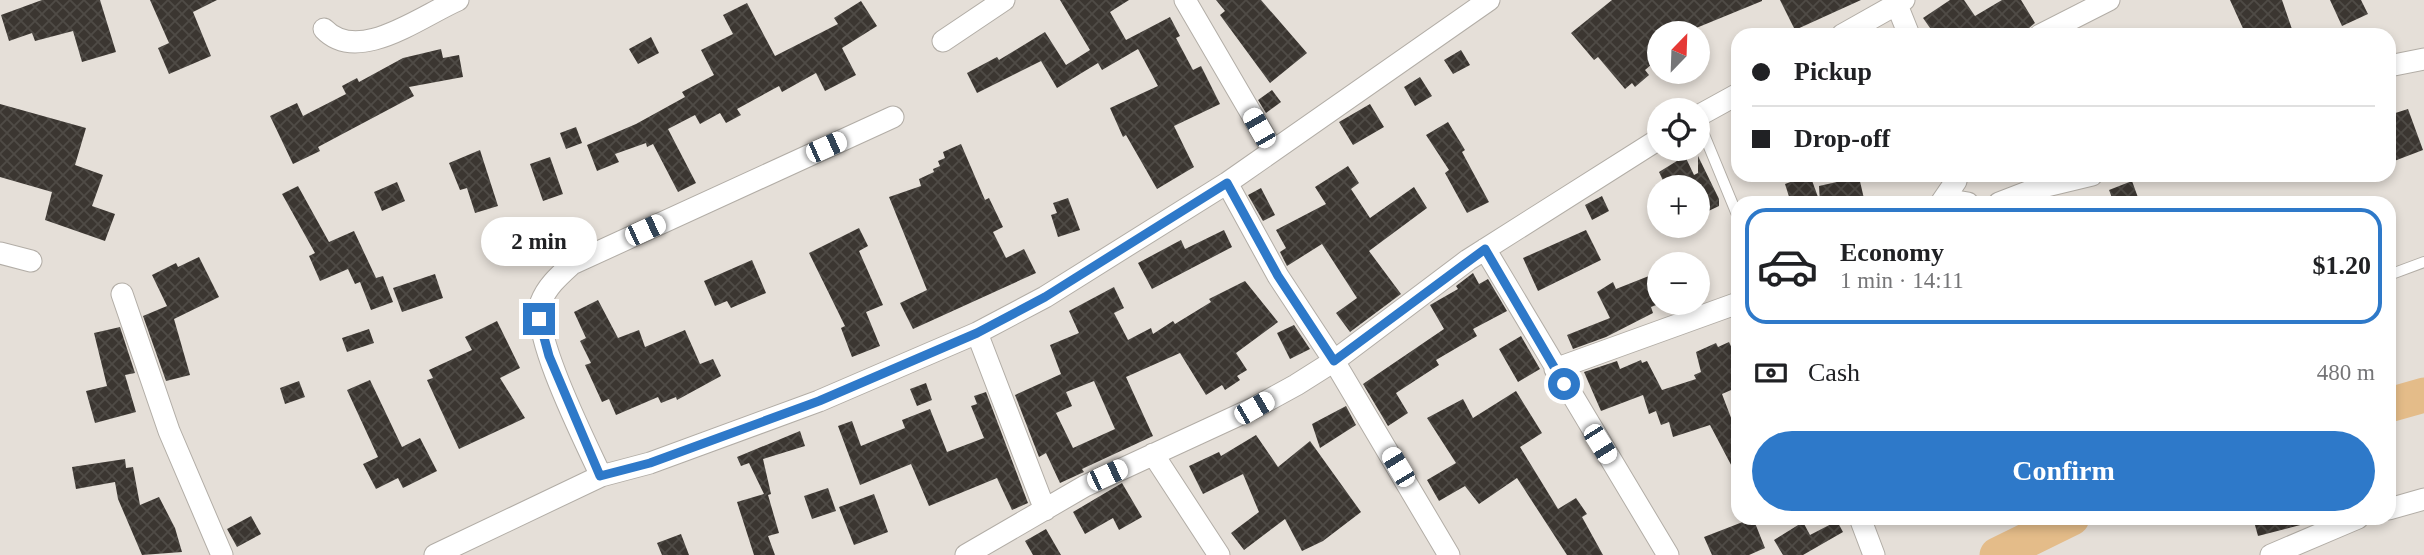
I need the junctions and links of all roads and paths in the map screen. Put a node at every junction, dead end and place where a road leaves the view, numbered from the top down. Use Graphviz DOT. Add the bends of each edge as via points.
graph roads {
  1 [pos="458,0"];
  2 [pos="1004,0"];
  3 [pos="1185,0"];
  4 [pos="1489,0"];
  5 [pos="2109,0"];
  6 [pos="1898,1"];
  7 [pos="1854,28"];
  8 [pos="1907,28"];
  9 [pos="2054,28"];
  10 [pos="324,29"];
  11 [pos="943,41"];
  12 [pos="2424,59"];
  13 [pos="2396,65"];
  14 [pos="1731,98"];
  15 [pos="1710,111"];
  16 [pos="893,117"];
  17 [pos="1647,147"];
  18 [pos="1710,148"];
  19 [pos="1272,149"];
  20 [pos="2063,182"];
  21 [pos="1227,183"];
  22 [pos="2017,196"];
  23 [pos="1731,200"];
  24 [pos="1485,249"];
  25 [pos="0,253"];
  26 [pos="31,261"];
  27 [pos="2424,262"];
  28 [pos="2396,272"];
  29 [pos="122,294"];
  30 [pos="1731,306"];
  31 [pos="977,333"];
  32 [pos="1334,361"];
  33 [pos="1555,369"];
  34 [pos="1153,454"];
  35 [pos="600,476"];
  36 [pos="2424,499"];
  37 [pos="2396,507"];
  38 [pos="1045,510"];
  39 [pos="1863,525"];
  40 [pos="2342,525"];
  41 [pos="222,555"];
  42 [pos="435,555"];
  43 [pos="967,555"];
  44 [pos="1219,555"];
  45 [pos="1449,555"];
  46 [pos="1668,555"];
  47 [pos="1874,555"];
  48 [pos="2271,555"];
  1 -- 10 [label="street" via="372,41 350,44 334,40"];
  2 -- 11 [label="street"];
  3 -- 19 [label="street"];
  4 -- 19 [label="street"];
  5 -- 9 [label="street"];
  6 -- 7 [label="street"];
  6 -- 8 [label="street"];
  12 -- 13 [label="street"];
  14 -- 15 [label="street"];
  16 -- 35 [label="street" via="572,264 552,284 541,303 539,319 549,356"];
  17 -- 24 [label="street"];
  18 -- 23 [label="lane"];
  19 -- 21 [label="street"];
  20 -- 22 [label="street"];
  21 -- 31 [label="street" via="1045,297"];
  21 -- 32 [label="street" via="1278,276"];
  24 -- 32 [label="street"];
  24 -- 33 [label="street"];
  25 -- 26 [label="street"];
  27 -- 28 [label="lane"];
  29 -- 41 [label="street" via="169,431"];
  30 -- 33 [label="street"];
  31 -- 35 [label="street" via="819,401 650,463"];
  31 -- 38 [label="street"];
  32 -- 34 [label="street" via="1254,408"];
  32 -- 45 [label="street"];
  33 -- 46 [label="street"];
  34 -- 38 [label="street"];
  34 -- 44 [label="street"];
  35 -- 42 [label="street"];
  36 -- 37 [label="street"];
  38 -- 43 [label="street"];
  39 -- 47 [label="street"];
  40 -- 48 [label="street"];
}
